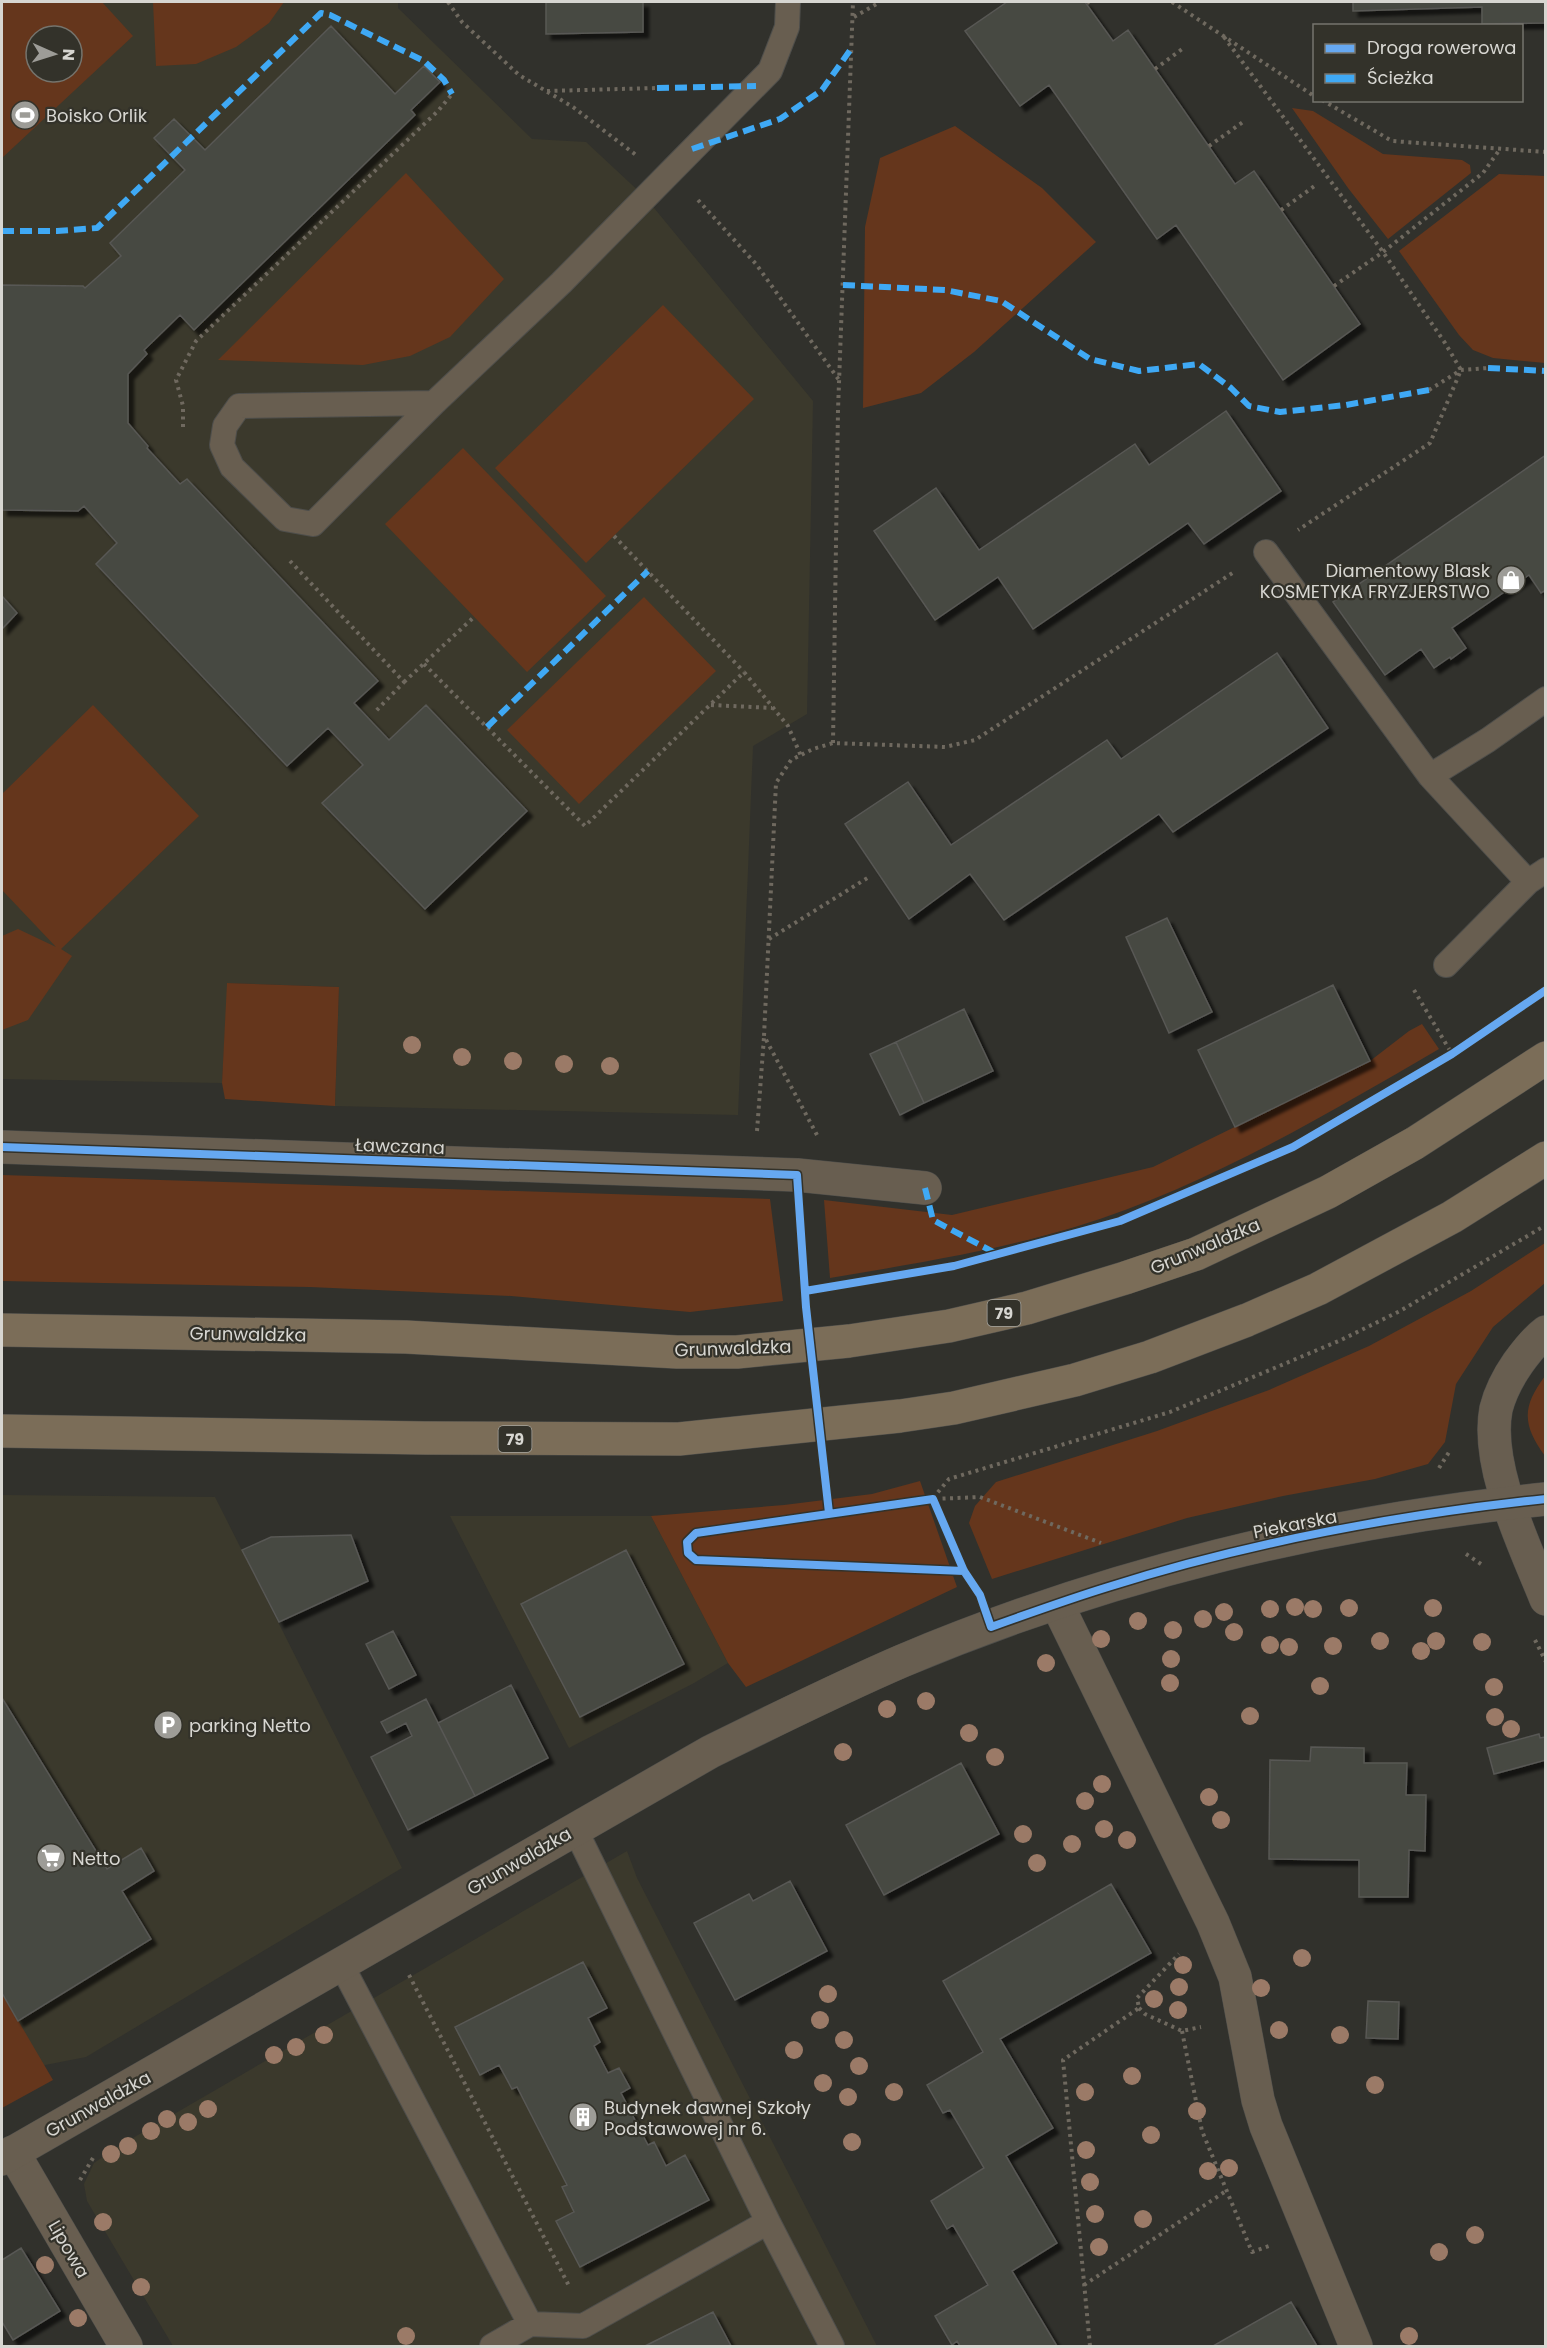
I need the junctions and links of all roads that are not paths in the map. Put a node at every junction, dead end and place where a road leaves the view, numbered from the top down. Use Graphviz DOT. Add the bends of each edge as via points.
graph roads {
  1 [pos="788,2"];
  2 [pos="434,403"];
  3 [pos="1266,552"];
  4 [pos="1545,699"];
  5 [pos="1430,776"];
  6 [pos="1537,876"];
  7 [pos="1446,965"];
  8 [pos="1545,1058"];
  9 [pos="2,1147"];
  10 [pos="1545,1158"];
  11 [pos="925,1188"];
  12 [pos="2,1330"];
  13 [pos="1545,1332"];
  14 [pos="2,1431"];
  15 [pos="1545,1499"];
  16 [pos="1508,1503"];
  17 [pos="1545,1599"];
  18 [pos="1057,1604"];
  19 [pos="575,1829"];
  20 [pos="341,1964"];
  21 [pos="7,2155"];
  22 [pos="768,2222"];
  23 [pos="530,2324"];
  24 [pos="126,2346"];
  25 [pos="492,2346"];
  26 [pos="832,2346"];
  27 [pos="1356,2346"];
  1 -- 2 [label="lane" via="787,27 770,71 561,283"];
  2 -- 2 [label="lane" via="313,524 285,519 232,467 222,445 225,426 238,406"];
  3 -- 5 [label="lane"];
  4 -- 5 [label="lane"];
  5 -- 6 [label="lane"];
  6 -- 7 [label="lane"];
  8 -- 12 [label="main road, Grunwaldzka / 79" via="1432,1132 1328,1192 1196,1254 1027,1308 949,1326 737,1352 406,1336"];
  9 -- 11 [label="street, Ławczana" via="797,1175"];
  10 -- 14 [label="main road, 79" via="1452,1218 1318,1289 1247,1320 1150,1357 954,1408 679,1439"];
  13 -- 16 [label="street" via="1515,1368 1497,1407 1495,1438"];
  15 -- 16 [label="street, Piekarska"];
  16 -- 17 [label="street"];
  16 -- 18 [label="street, Piekarska" via="1237,1551"];
  18 -- 19 [label="street, Grunwaldzka" via="903,1661 805,1705 710,1752"];
  18 -- 27 [label="street" via="1213,1923 1235,1977 1266,2126"];
  19 -- 20 [label="street, Grunwaldzka"];
  19 -- 22 [label="lane"];
  20 -- 21 [label="street, Grunwaldzka"];
  20 -- 23 [label="lane"];
  21 -- 24 [label="street, Lipowa"];
  22 -- 23 [label="lane" via="582,2326"];
  22 -- 26 [label="lane"];
  23 -- 25 [label="lane"];
}
